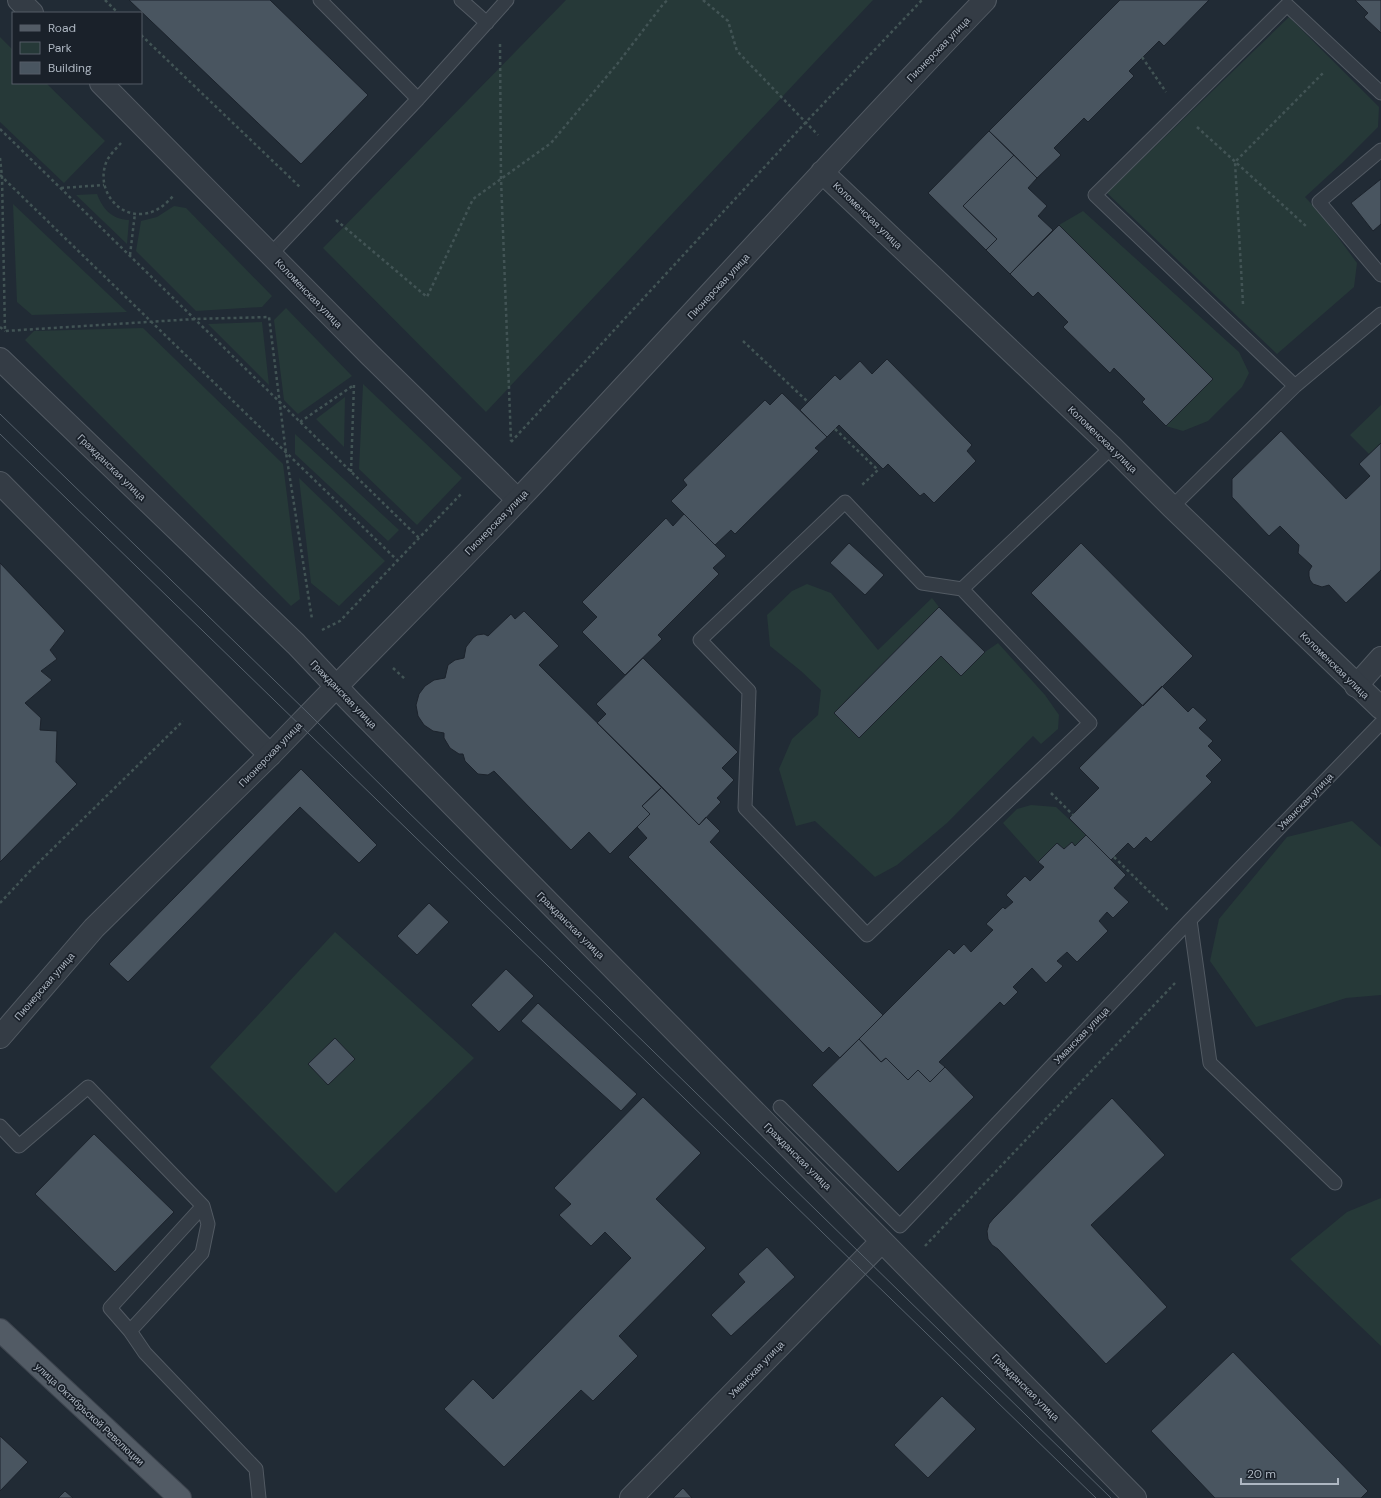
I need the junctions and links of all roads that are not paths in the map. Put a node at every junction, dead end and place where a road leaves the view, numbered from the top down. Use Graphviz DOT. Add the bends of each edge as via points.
graph roads {
  1 [pos="20,0"];
  2 [pos="320,0"];
  3 [pos="461,0"];
  4 [pos="985,0"];
  5 [pos="504,4"];
  6 [pos="31,12"];
  7 [pos="487,23"];
  8 [pos="102,84"];
  9 [pos="1381,93"];
  10 [pos="418,99"];
  11 [pos="1381,150"];
  12 [pos="822,172"];
  13 [pos="271,254"];
  14 [pos="1381,275"];
  15 [pos="1381,314"];
  16 [pos="0,359"];
  17 [pos="1296,386"];
  18 [pos="1112,447"];
  19 [pos="0,483"];
  20 [pos="518,500"];
  21 [pos="1172,507"];
  22 [pos="962,589"];
  23 [pos="1381,658"];
  24 [pos="336,686"];
  25 [pos="1356,686"];
  26 [pos="1381,708"];
  27 [pos="1381,723"];
  28 [pos="270,755"];
  29 [pos="1187,923"];
  30 [pos="0,1037"];
  31 [pos="780,1107"];
  32 [pos="0,1126"];
  33 [pos="1335,1183"];
  34 [pos="203,1206"];
  35 [pos="882,1241"];
  36 [pos="0,1330"];
  37 [pos="130,1331"];
  38 [pos="180,1498"];
  39 [pos="260,1498"];
  40 [pos="631,1498"];
  41 [pos="1135,1498"];
  1 -- 6 [label="street"];
  2 -- 10 [label="lane"];
  3 -- 7 [label="lane"];
  4 -- 12 [label="street, Пионерская улица"];
  5 -- 7 [label="lane"];
  7 -- 10 [label="lane"];
  8 -- 13 [label="street, Коломенская улица"];
  9 -- 17 [label="lane" via="1287,5 1095,195"];
  10 -- 13 [label="lane"];
  11 -- 14 [label="lane" via="1319,202"];
  12 -- 18 [label="street, Коломенская улица"];
  12 -- 20 [label="street, Пионерская улица"];
  13 -- 20 [label="street, Коломенская улица"];
  15 -- 17 [label="lane"];
  16 -- 24 [label="street, Гражданская улица" via="296,644"];
  17 -- 21 [label="lane"];
  18 -- 21 [label="street, Коломенская улица"];
  18 -- 22 [label="lane"];
  19 -- 28 [label="street"];
  20 -- 24 [label="street, Пионерская улица"];
  21 -- 25 [label="street, Коломенская улица"];
  22 -- 22 [label="lane" via="922,583 845,502 700,640 749,691 745,808 867,935 1090,723"];
  23 -- 25 [label="street"];
  24 -- 28 [label="street, Пионерская улица"];
  24 -- 35 [label="street, Гражданская улица"];
  25 -- 26 [label="street, Коломенская улица"];
  27 -- 29 [label="lane, Уманская улица"];
  28 -- 30 [label="street, Пионерская улица" via="94,928"];
  29 -- 31 [label="lane, Уманская улица" via="900,1226"];
  29 -- 33 [label="lane" via="1210,1063"];
  32 -- 34 [label="lane" via="19,1146 88,1087"];
  34 -- 37 [label="lane" via="208,1224 202,1253"];
  34 -- 37 [label="lane" via="110,1308"];
  35 -- 40 [label="street, Уманская улица"];
  35 -- 41 [label="street, Гражданская улица"];
  36 -- 38 [label="main road, улица Октябрьской Революции"];
  37 -- 39 [label="lane" via="145,1353 256,1469"];
}
